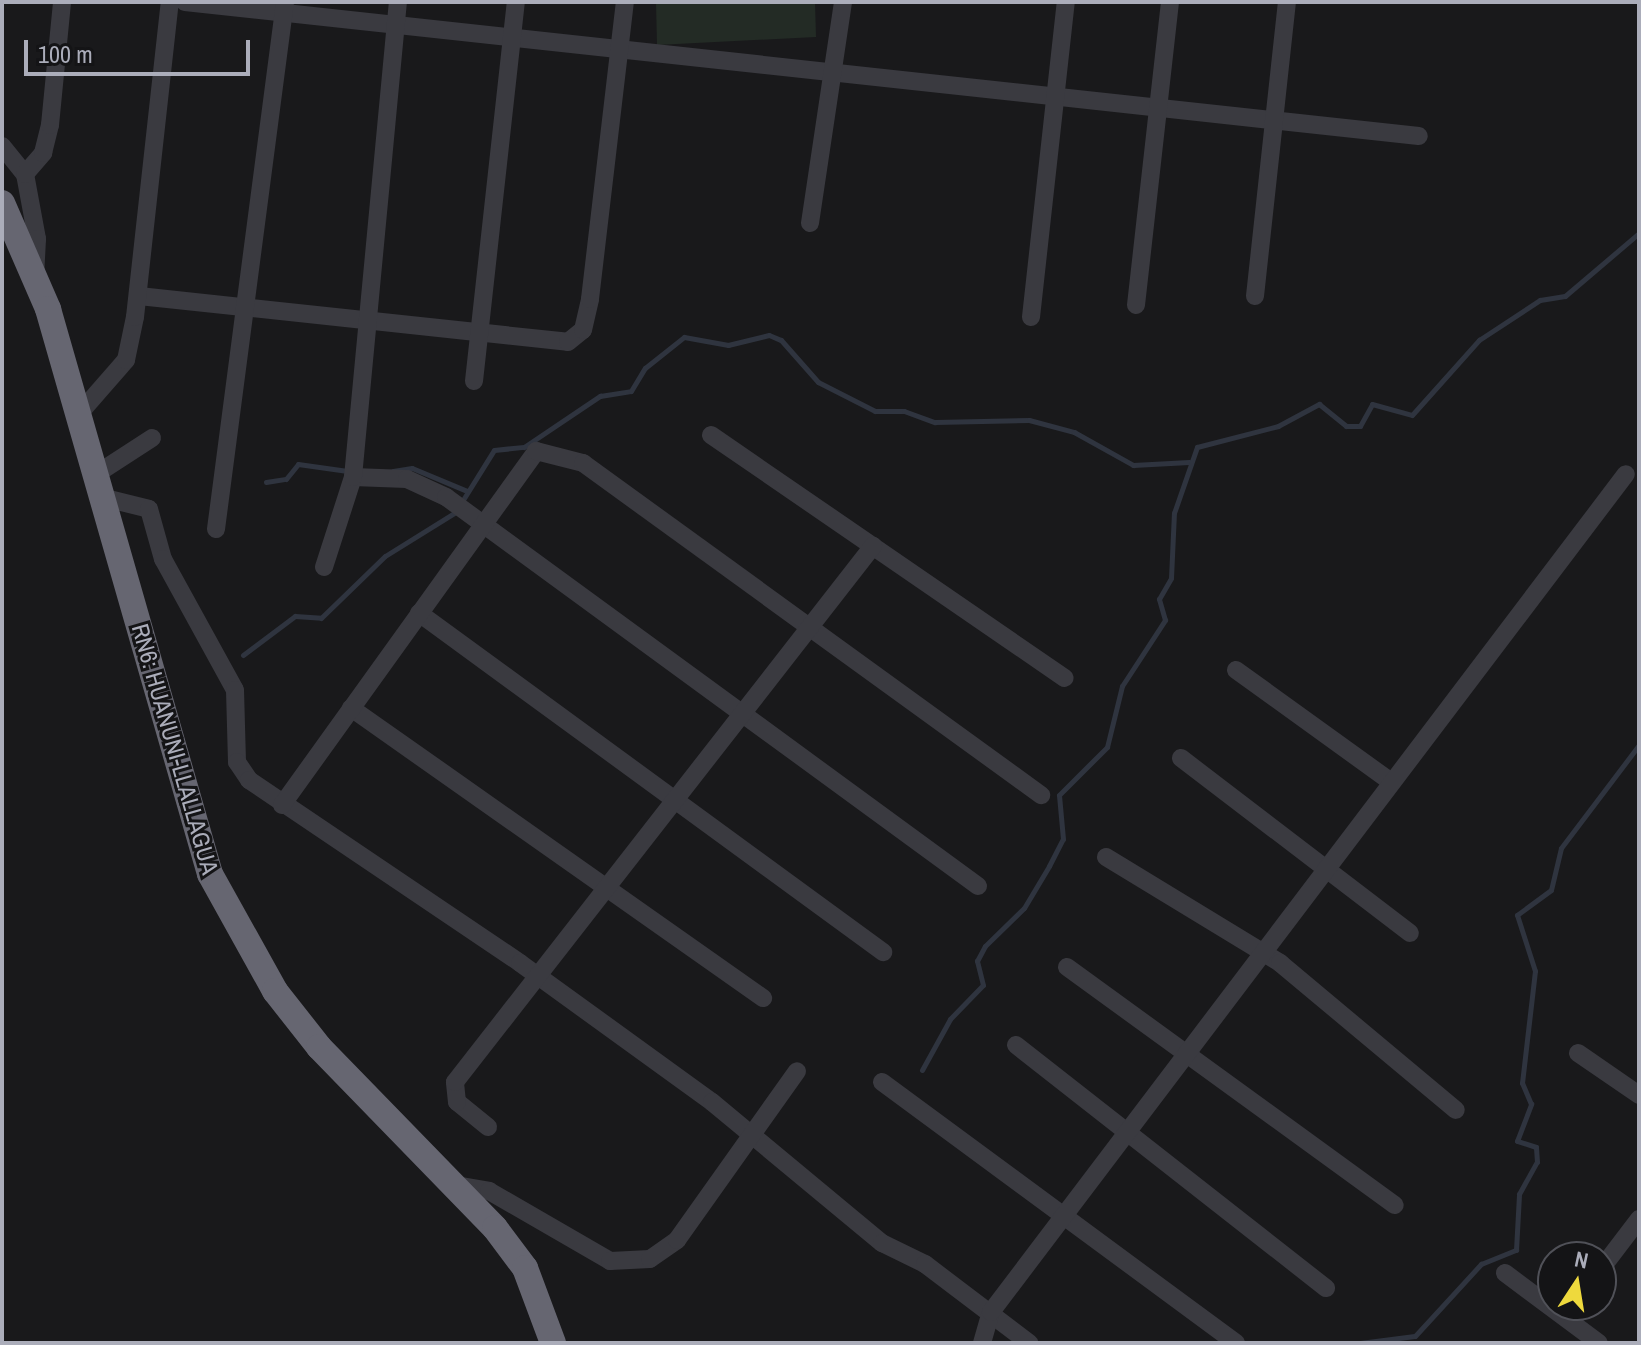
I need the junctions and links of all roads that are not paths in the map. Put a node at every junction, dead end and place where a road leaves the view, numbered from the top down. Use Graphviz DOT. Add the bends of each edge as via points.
graph roads {
  1 [pos="62,2"];
  2 [pos="170,2"];
  3 [pos="185,2"];
  4 [pos="398,2"];
  5 [pos="516,2"];
  6 [pos="625,2"];
  7 [pos="843,2"];
  8 [pos="1066,2"];
  9 [pos="1170,2"];
  10 [pos="1287,2"];
  11 [pos="284,9"];
  12 [pos="395,28"];
  13 [pos="512,40"];
  14 [pos="619,49"];
  15 [pos="837,68"];
  16 [pos="1056,93"];
  17 [pos="1158,106"];
  18 [pos="1274,119"];
  19 [pos="1419,136"];
  20 [pos="2,146"];
  21 [pos="25,174"];
  22 [pos="2,203"];
  23 [pos="810,223"];
  24 [pos="34,276"];
  25 [pos="139,296"];
  26 [pos="1255,296"];
  27 [pos="1136,305"];
  28 [pos="245,307"];
  29 [pos="1031,317"];
  30 [pos="366,319"];
  31 [pos="479,333"];
  32 [pos="474,381"];
  33 [pos="78,415"];
  34 [pos="711,435"];
  35 [pos="152,438"];
  36 [pos="1626,474"];
  37 [pos="353,477"];
  38 [pos="98,486"];
  39 [pos="479,527"];
  40 [pos="216,529"];
  41 [pos="873,546"];
  42 [pos="324,567"];
  43 [pos="419,613"];
  44 [pos="809,627"];
  45 [pos="1236,670"];
  46 [pos="1064,678"];
  47 [pos="351,708"];
  48 [pos="740,715"];
  49 [pos="1181,758"];
  50 [pos="1390,781"];
  51 [pos="1041,795"];
  52 [pos="674,801"];
  53 [pos="282,805"];
  54 [pos="1106,857"];
  55 [pos="1325,869"];
  56 [pos="608,886"];
  57 [pos="978,886"];
  58 [pos="1410,933"];
  59 [pos="883,952"];
  60 [pos="1263,953"];
  61 [pos="1067,967"];
  62 [pos="537,977"];
  63 [pos="763,998"];
  64 [pos="1016,1045"];
  65 [pos="1189,1053"];
  66 [pos="1578,1053"];
  67 [pos="797,1071"];
  68 [pos="882,1082"];
  69 [pos="1639,1095"];
  70 [pos="1456,1110"];
  71 [pos="488,1127"];
  72 [pos="1130,1133"];
  73 [pos="751,1135"];
  74 [pos="448,1185"];
  75 [pos="1395,1205"];
  76 [pos="1065,1215"];
  77 [pos="1637,1225"];
  78 [pos="1617,1249"];
  79 [pos="1505,1273"];
  80 [pos="1326,1288"];
  81 [pos="1537,1292"];
  82 [pos="991,1312"];
  83 [pos="1578,1321"];
  84 [pos="553,1343"];
  85 [pos="982,1343"];
  86 [pos="1029,1343"];
  87 [pos="1236,1343"];
  88 [pos="1599,1343"];
  1 -- 21 [label="street" via="50,125 43,153"];
  2 -- 25 [label="street"];
  3 -- 11 [label="street"];
  4 -- 12 [label="street"];
  5 -- 13 [label="street"];
  6 -- 14 [label="street"];
  7 -- 15 [label="street"];
  8 -- 16 [label="street"];
  9 -- 17 [label="street"];
  10 -- 18 [label="street"];
  11 -- 12 [label="street"];
  11 -- 28 [label="street"];
  12 -- 13 [label="street"];
  12 -- 30 [label="street"];
  13 -- 14 [label="street"];
  13 -- 31 [label="street"];
  14 -- 15 [label="street"];
  14 -- 31 [label="street" via="583,330 568,342"];
  15 -- 16 [label="street"];
  15 -- 23 [label="street"];
  16 -- 17 [label="street"];
  16 -- 29 [label="street"];
  17 -- 18 [label="street"];
  17 -- 27 [label="street"];
  18 -- 19 [label="street"];
  18 -- 26 [label="street"];
  20 -- 21 [label="street"];
  21 -- 24 [label="street" via="37,239"];
  22 -- 24 [label="highway, RN6: HUANUNI-LLALLAGUA"];
  24 -- 33 [label="highway, RN6: HUANUNI-LLALLAGUA"];
  25 -- 28 [label="street"];
  25 -- 33 [label="street" via="126,360"];
  28 -- 30 [label="street"];
  28 -- 40 [label="street"];
  30 -- 31 [label="street"];
  30 -- 37 [label="street"];
  31 -- 32 [label="street"];
  33 -- 38 [label="highway, RN6: HUANUNI-LLALLAGUA"];
  34 -- 41 [label="street"];
  35 -- 38 [label="street"];
  36 -- 50 [label="street"];
  37 -- 39 [label="street" via="407,479 446,497"];
  37 -- 42 [label="street"];
  38 -- 53 [label="street" via="149,509 163,559 240,705 237,762"];
  38 -- 74 [label="highway, RN6: HUANUNI-LLALLAGUA" via="210,874 238,931 319,1047"];
  39 -- 43 [label="street"];
  39 -- 44 [label="street" via="529,457 552,451 583,463"];
  39 -- 48 [label="street"];
  41 -- 44 [label="street"];
  41 -- 46 [label="street"];
  43 -- 47 [label="street"];
  43 -- 52 [label="street"];
  44 -- 48 [label="street"];
  44 -- 51 [label="street"];
  45 -- 50 [label="street"];
  47 -- 53 [label="street"];
  47 -- 56 [label="street"];
  48 -- 52 [label="street"];
  48 -- 57 [label="street"];
  49 -- 55 [label="street"];
  50 -- 55 [label="street"];
  52 -- 56 [label="street"];
  52 -- 59 [label="street"];
  53 -- 62 [label="street"];
  54 -- 60 [label="street"];
  55 -- 58 [label="street"];
  55 -- 60 [label="street"];
  56 -- 62 [label="street"];
  56 -- 63 [label="street"];
  60 -- 65 [label="street"];
  60 -- 70 [label="street"];
  61 -- 65 [label="street"];
  62 -- 71 [label="street" via="455,1082 457,1102"];
  62 -- 73 [label="street"];
  64 -- 72 [label="street"];
  65 -- 72 [label="street"];
  65 -- 75 [label="street"];
  66 -- 69 [label="street"];
  67 -- 73 [label="street"];
  68 -- 76 [label="street"];
  72 -- 76 [label="street"];
  72 -- 80 [label="street"];
  73 -- 74 [label="street" via="677,1240 631,1264 610,1261 489,1191"];
  73 -- 82 [label="street" via="882,1243"];
  74 -- 84 [label="highway, RN6: HUANUNI-LLALLAGUA" via="495,1228 525,1268"];
  76 -- 82 [label="street"];
  76 -- 87 [label="street" via="1138,1276"];
  77 -- 78 [label="street"];
  79 -- 81 [label="street"];
  82 -- 85 [label="street"];
  82 -- 86 [label="street"];
  83 -- 88 [label="street"];
}
